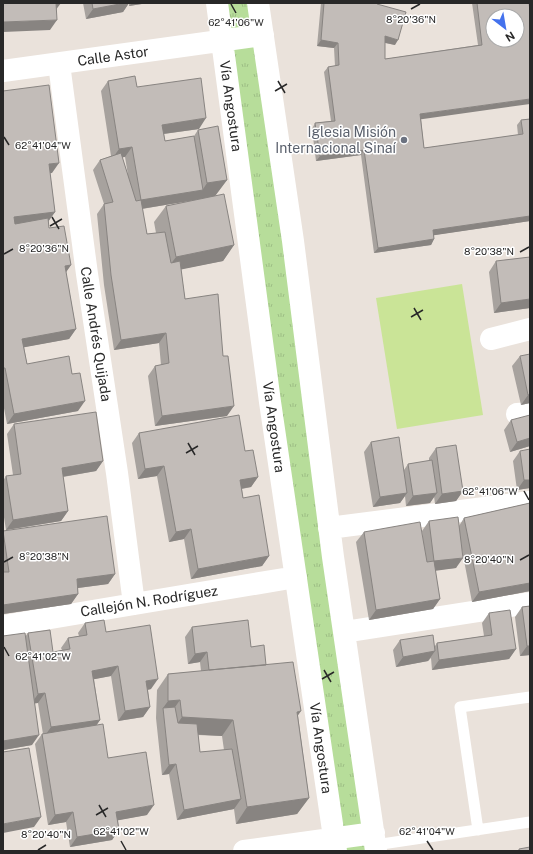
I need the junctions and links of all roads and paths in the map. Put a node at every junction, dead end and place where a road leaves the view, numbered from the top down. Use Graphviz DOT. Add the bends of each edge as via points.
graph roads {
  1 [pos="217,3"];
  2 [pos="258,3"];
  3 [pos="263,35"];
  4 [pos="222,41"];
  5 [pos="59,64"];
  6 [pos="3,71"];
  7 [pos="530,328"];
  8 [pos="491,339"];
  9 [pos="530,502"];
  10 [pos="330,528"];
  11 [pos="296,577"];
  12 [pos="530,603"];
  13 [pos="134,604"];
  14 [pos="3,626"];
  15 [pos="344,632"];
  16 [pos="530,697"];
  17 [pos="530,822"];
  18 [pos="478,830"];
  19 [pos="375,843"];
  20 [pos="335,845"];
  21 [pos="244,851"];
  1 -- 4 [label="street, Vía Angostura"];
  2 -- 3 [label="street"];
  3 -- 4 [label="street, Calle Astor"];
  3 -- 10 [label="street"];
  4 -- 5 [label="street, Calle Astor"];
  4 -- 11 [label="street, Vía Angostura"];
  5 -- 6 [label="street, Calle Astor"];
  5 -- 13 [label="street, Calle Andrés Quijada"];
  7 -- 8 [label="street"];
  9 -- 10 [label="street"];
  10 -- 15 [label="street"];
  11 -- 13 [label="street, Callejón N. Rodríguez"];
  11 -- 20 [label="street, Vía Angostura"];
  12 -- 15 [label="street"];
  13 -- 14 [label="street, Callejón N. Rodríguez"];
  15 -- 19 [label="street"];
  16 -- 18 [label="lane" via="460,707"];
  17 -- 18 [label="lane"];
  18 -- 19 [label="lane"];
  19 -- 20 [label="street"];
  20 -- 21 [label="street"];
}
